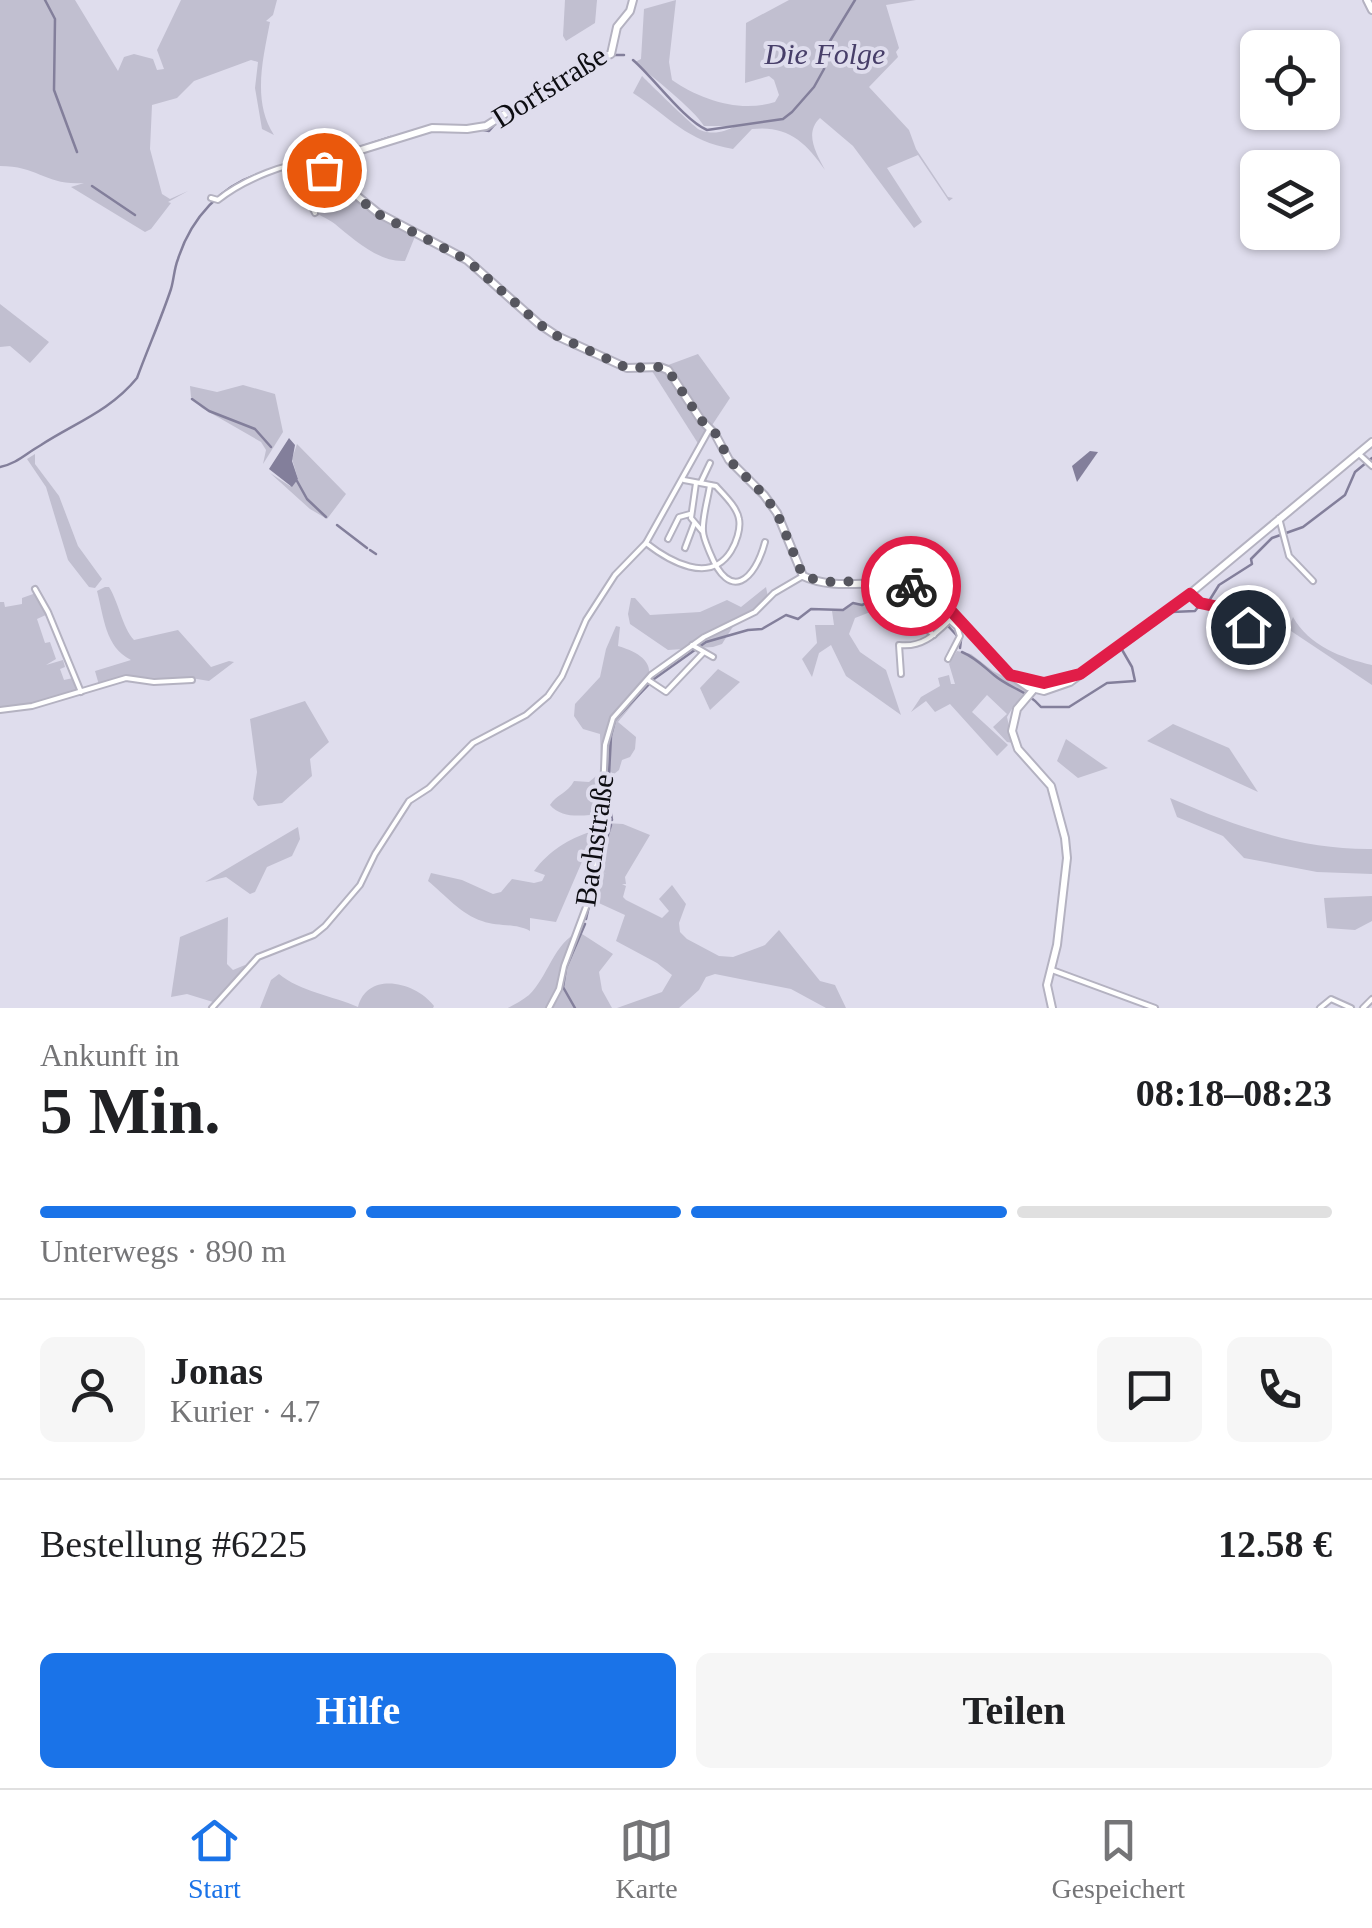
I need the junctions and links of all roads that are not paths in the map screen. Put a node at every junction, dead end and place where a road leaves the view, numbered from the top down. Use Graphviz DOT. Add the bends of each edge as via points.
graph roads {
  1 [pos="632,0"];
  2 [pos="1367,0"];
  3 [pos="1372,10"];
  4 [pos="320,164"];
  5 [pos="213,199"];
  6 [pos="316,213"];
  7 [pos="709,430"];
  8 [pos="1372,442"];
  9 [pos="1360,455"];
  10 [pos="710,464"];
  11 [pos="1372,466"];
  12 [pos="683,480"];
  13 [pos="698,482"];
  14 [pos="710,485"];
  15 [pos="690,514"];
  16 [pos="1279,518"];
  17 [pos="694,524"];
  18 [pos="702,530"];
  19 [pos="668,539"];
  20 [pos="646,542"];
  21 [pos="765,542"];
  22 [pos="686,548"];
  23 [pos="715,565"];
  24 [pos="803,576"];
  25 [pos="1314,581"];
  26 [pos="35,589"];
  27 [pos="1190,594"];
  28 [pos="902,616"];
  29 [pos="952,618"];
  30 [pos="1248,627"];
  31 [pos="934,635"];
  32 [pos="698,650"];
  33 [pos="714,657"];
  34 [pos="948,659"];
  35 [pos="901,674"];
  36 [pos="1080,674"];
  37 [pos="1010,675"];
  38 [pos="192,680"];
  39 [pos="650,681"];
  40 [pos="81,692"];
  41 [pos="1030,694"];
  42 [pos="0,710"];
  43 [pos="1051,970"];
  44 [pos="1372,998"];
  45 [pos="212,1008"];
  46 [pos="549,1008"];
  47 [pos="1052,1008"];
  48 [pos="1155,1008"];
  49 [pos="1320,1008"];
  50 [pos="1350,1008"];
  51 [pos="1364,1008"];
  1 -- 4 [label="street, Dorfstraße" via="611,54 486,126 428,129"];
  2 -- 3 [label="street"];
  4 -- 5 [label="street, Dorfstraße" via="302,162"];
  4 -- 6 [label="street" via="307,197"];
  4 -- 7 [label="street" via="378,214 467,260 557,336 627,368 668,370"];
  7 -- 12 [label="street"];
  7 -- 24 [label="street" via="777,513"];
  8 -- 9 [label="street"];
  9 -- 11 [label="street"];
  9 -- 16 [label="street"];
  10 -- 13 [label="street"];
  12 -- 13 [label="street"];
  12 -- 20 [label="street"];
  13 -- 14 [label="street"];
  13 -- 15 [label="street"];
  14 -- 18 [label="street"];
  14 -- 23 [label="street" via="740,520 730,552"];
  15 -- 17 [label="street"];
  15 -- 19 [label="street" via="678,517"];
  16 -- 25 [label="street" via="1288,556"];
  16 -- 27 [label="street"];
  17 -- 18 [label="street"];
  17 -- 22 [label="street"];
  18 -- 23 [label="street"];
  20 -- 23 [label="street" via="686,566"];
  20 -- 45 [label="street" via="582,626 562,676 542,702 473,743 408,801 355,892 325,926 258,957"];
  21 -- 23 [label="street" via="741,582 728,582"];
  24 -- 29 [label="street" via="913,586 938,598"];
  24 -- 32 [label="street, Bachstraße"];
  26 -- 40 [label="street"];
  27 -- 30 [label="street" via="1242,612"];
  27 -- 36 [label="street"];
  28 -- 31 [label="street"];
  29 -- 31 [label="street"];
  29 -- 34 [label="street" via="960,630"];
  29 -- 37 [label="street"];
  31 -- 35 [label="street" via="917,646 899,646"];
  32 -- 33 [label="street"];
  32 -- 39 [label="street, Bachstraße"];
  32 -- 39 [label="street, Bachstraße" via="666,692"];
  36 -- 37 [label="street" via="1044,683"];
  36 -- 41 [label="street"];
  37 -- 41 [label="street"];
  38 -- 40 [label="street" via="126,678"];
  39 -- 46 [label="street, Bachstraße" via="608,727 589,898"];
  40 -- 42 [label="street"];
  41 -- 43 [label="street" via="1012,720 1013,736 1051,786 1066,848"];
  43 -- 47 [label="street"];
  43 -- 48 [label="street"];
  44 -- 51 [label="street"];
  49 -- 50 [label="street" via="1328,1000"];
}
